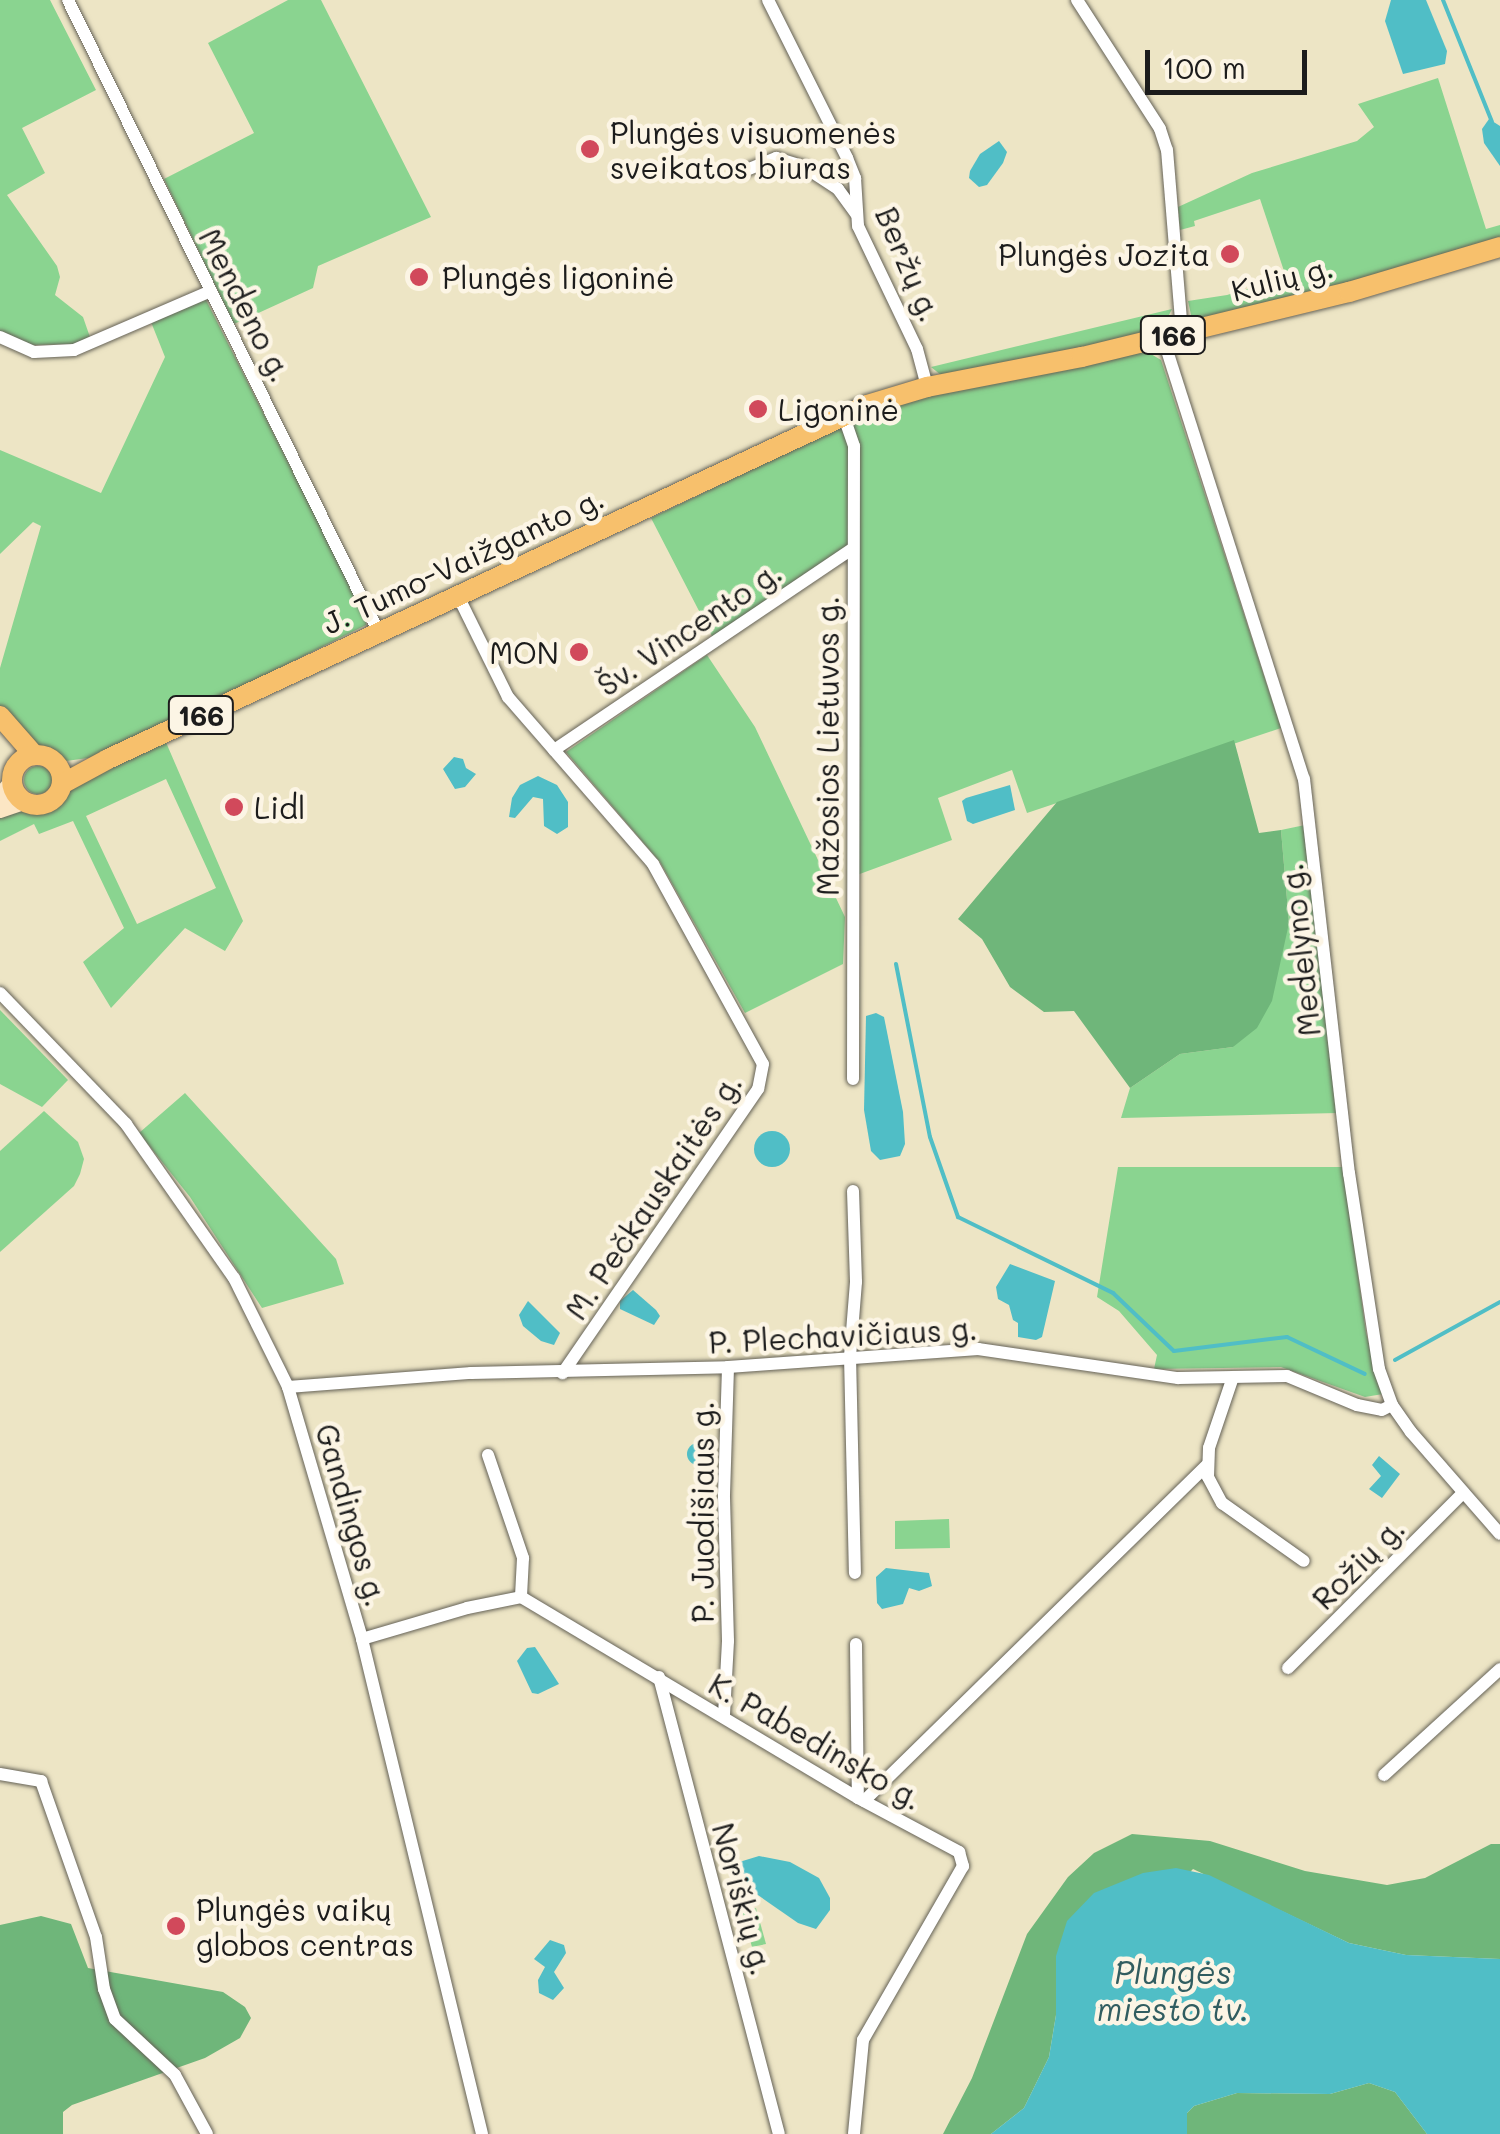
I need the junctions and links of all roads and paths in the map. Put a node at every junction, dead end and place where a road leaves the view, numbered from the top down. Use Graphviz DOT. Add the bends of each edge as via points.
graph roads {
  1 [pos="68,0"];
  2 [pos="768,0"];
  3 [pos="1077,0"];
  4 [pos="744,171"];
  5 [pos="856,214"];
  6 [pos="1500,248"];
  7 [pos="210,291"];
  8 [pos="1173,335"];
  9 [pos="0,337"];
  10 [pos="927,386"];
  11 [pos="844,414"];
  12 [pos="852,549"];
  13 [pos="458,596"];
  14 [pos="379,633"];
  15 [pos="2,719"];
  16 [pos="554,750"];
  17 [pos="60,775"];
  18 [pos="18,780"];
  19 [pos="0,809"];
  20 [pos="0,993"];
  21 [pos="853,1079"];
  22 [pos="853,1191"];
  23 [pos="850,1356"];
  24 [pos="728,1367"];
  25 [pos="562,1373"];
  26 [pos="1234,1377"];
  27 [pos="288,1386"];
  28 [pos="1392,1405"];
  29 [pos="488,1455"];
  30 [pos="1207,1464"];
  31 [pos="1464,1493"];
  32 [pos="1500,1534"];
  33 [pos="1304,1561"];
  34 [pos="856,1572"];
  35 [pos="520,1598"];
  36 [pos="362,1639"];
  37 [pos="856,1644"];
  38 [pos="1288,1668"];
  39 [pos="1500,1669"];
  40 [pos="659,1678"];
  41 [pos="724,1715"];
  42 [pos="0,1774"];
  43 [pos="1384,1775"];
  44 [pos="861,1799"];
  45 [pos="207,2134"];
  46 [pos="482,2134"];
  47 [pos="779,2134"];
  48 [pos="854,2134"];
  1 -- 7 [label="street, Mendeno g."];
  2 -- 5 [label="street, Beržų g." via="848,158"];
  3 -- 8 [label="street, Medelyno g." via="1167,150"];
  4 -- 5 [label="street" via="776,158 802,166 838,189"];
  5 -- 10 [label="street, Beržų g."];
  6 -- 8 [label="main road, Kulių g. / 166"];
  7 -- 9 [label="street" via="74,350 34,352"];
  7 -- 14 [label="street, Mendeno g."];
  8 -- 10 [label="main road, Kulių g. / 166"];
  8 -- 28 [label="street, Medelyno g." via="1304,778 1348,1173 1374,1346"];
  10 -- 11 [label="main road, Kulių g. / 166"];
  11 -- 12 [label="street, Mažosios Lietuvos g." via="854,446"];
  11 -- 13 [label="main road, J. Tumo-Vaižganto g. / 166"];
  12 -- 16 [label="street, Šv. Vincento g."];
  12 -- 21 [label="street, Mažosios Lietuvos g."];
  13 -- 14 [label="main road, J. Tumo-Vaižganto g. / 166"];
  13 -- 16 [label="street, M. Pečkauskaitės g." via="508,697"];
  14 -- 17 [label="main road, J. Tumo-Vaižganto g. / 166"];
  15 -- 18 [label="main road"];
  16 -- 25 [label="street, M. Pečkauskaitės g." via="653,864 718,976 764,1076"];
  17 -- 18 [label="main road" via="47,756"];
  17 -- 18 [label="main road, 166" via="49,802"];
  18 -- 19 [label="main road"];
  20 -- 27 [label="street, Gandingos g." via="126,1124 234,1278"];
  22 -- 23 [label="street"];
  23 -- 24 [label="street, P. Plechavičiaus g."];
  23 -- 26 [label="street, P. Plechavičiaus g." via="978,1349 1178,1378"];
  23 -- 34 [label="street"];
  24 -- 25 [label="street, P. Plechavičiaus g."];
  24 -- 41 [label="street, P. Juodišiaus g."];
  25 -- 27 [label="street, P. Plechavičiaus g."];
  26 -- 28 [label="street, P. Plechavičiaus g." via="1287,1376 1358,1405"];
  26 -- 30 [label="street"];
  27 -- 36 [label="street, Gandingos g."];
  28 -- 31 [label="street, Medelyno g."];
  29 -- 35 [label="street" via="523,1558"];
  30 -- 33 [label="street" via="1222,1503"];
  30 -- 44 [label="street"];
  31 -- 32 [label="street, Medelyno g."];
  31 -- 38 [label="street, Rožių g."];
  35 -- 36 [label="street"];
  35 -- 40 [label="street, K. Pabedinsko g."];
  36 -- 46 [label="street, Gandingos g."];
  37 -- 44 [label="street"];
  39 -- 43 [label="street"];
  40 -- 41 [label="street, K. Pabedinsko g."];
  40 -- 47 [label="street, Noriškių g."];
  41 -- 44 [label="street, K. Pabedinsko g."];
  42 -- 45 [label="street" via="41,1781 96,1937 112,2011 175,2076"];
  44 -- 48 [label="street, K. Pabedinsko g." via="964,1858 863,2040"];
}
